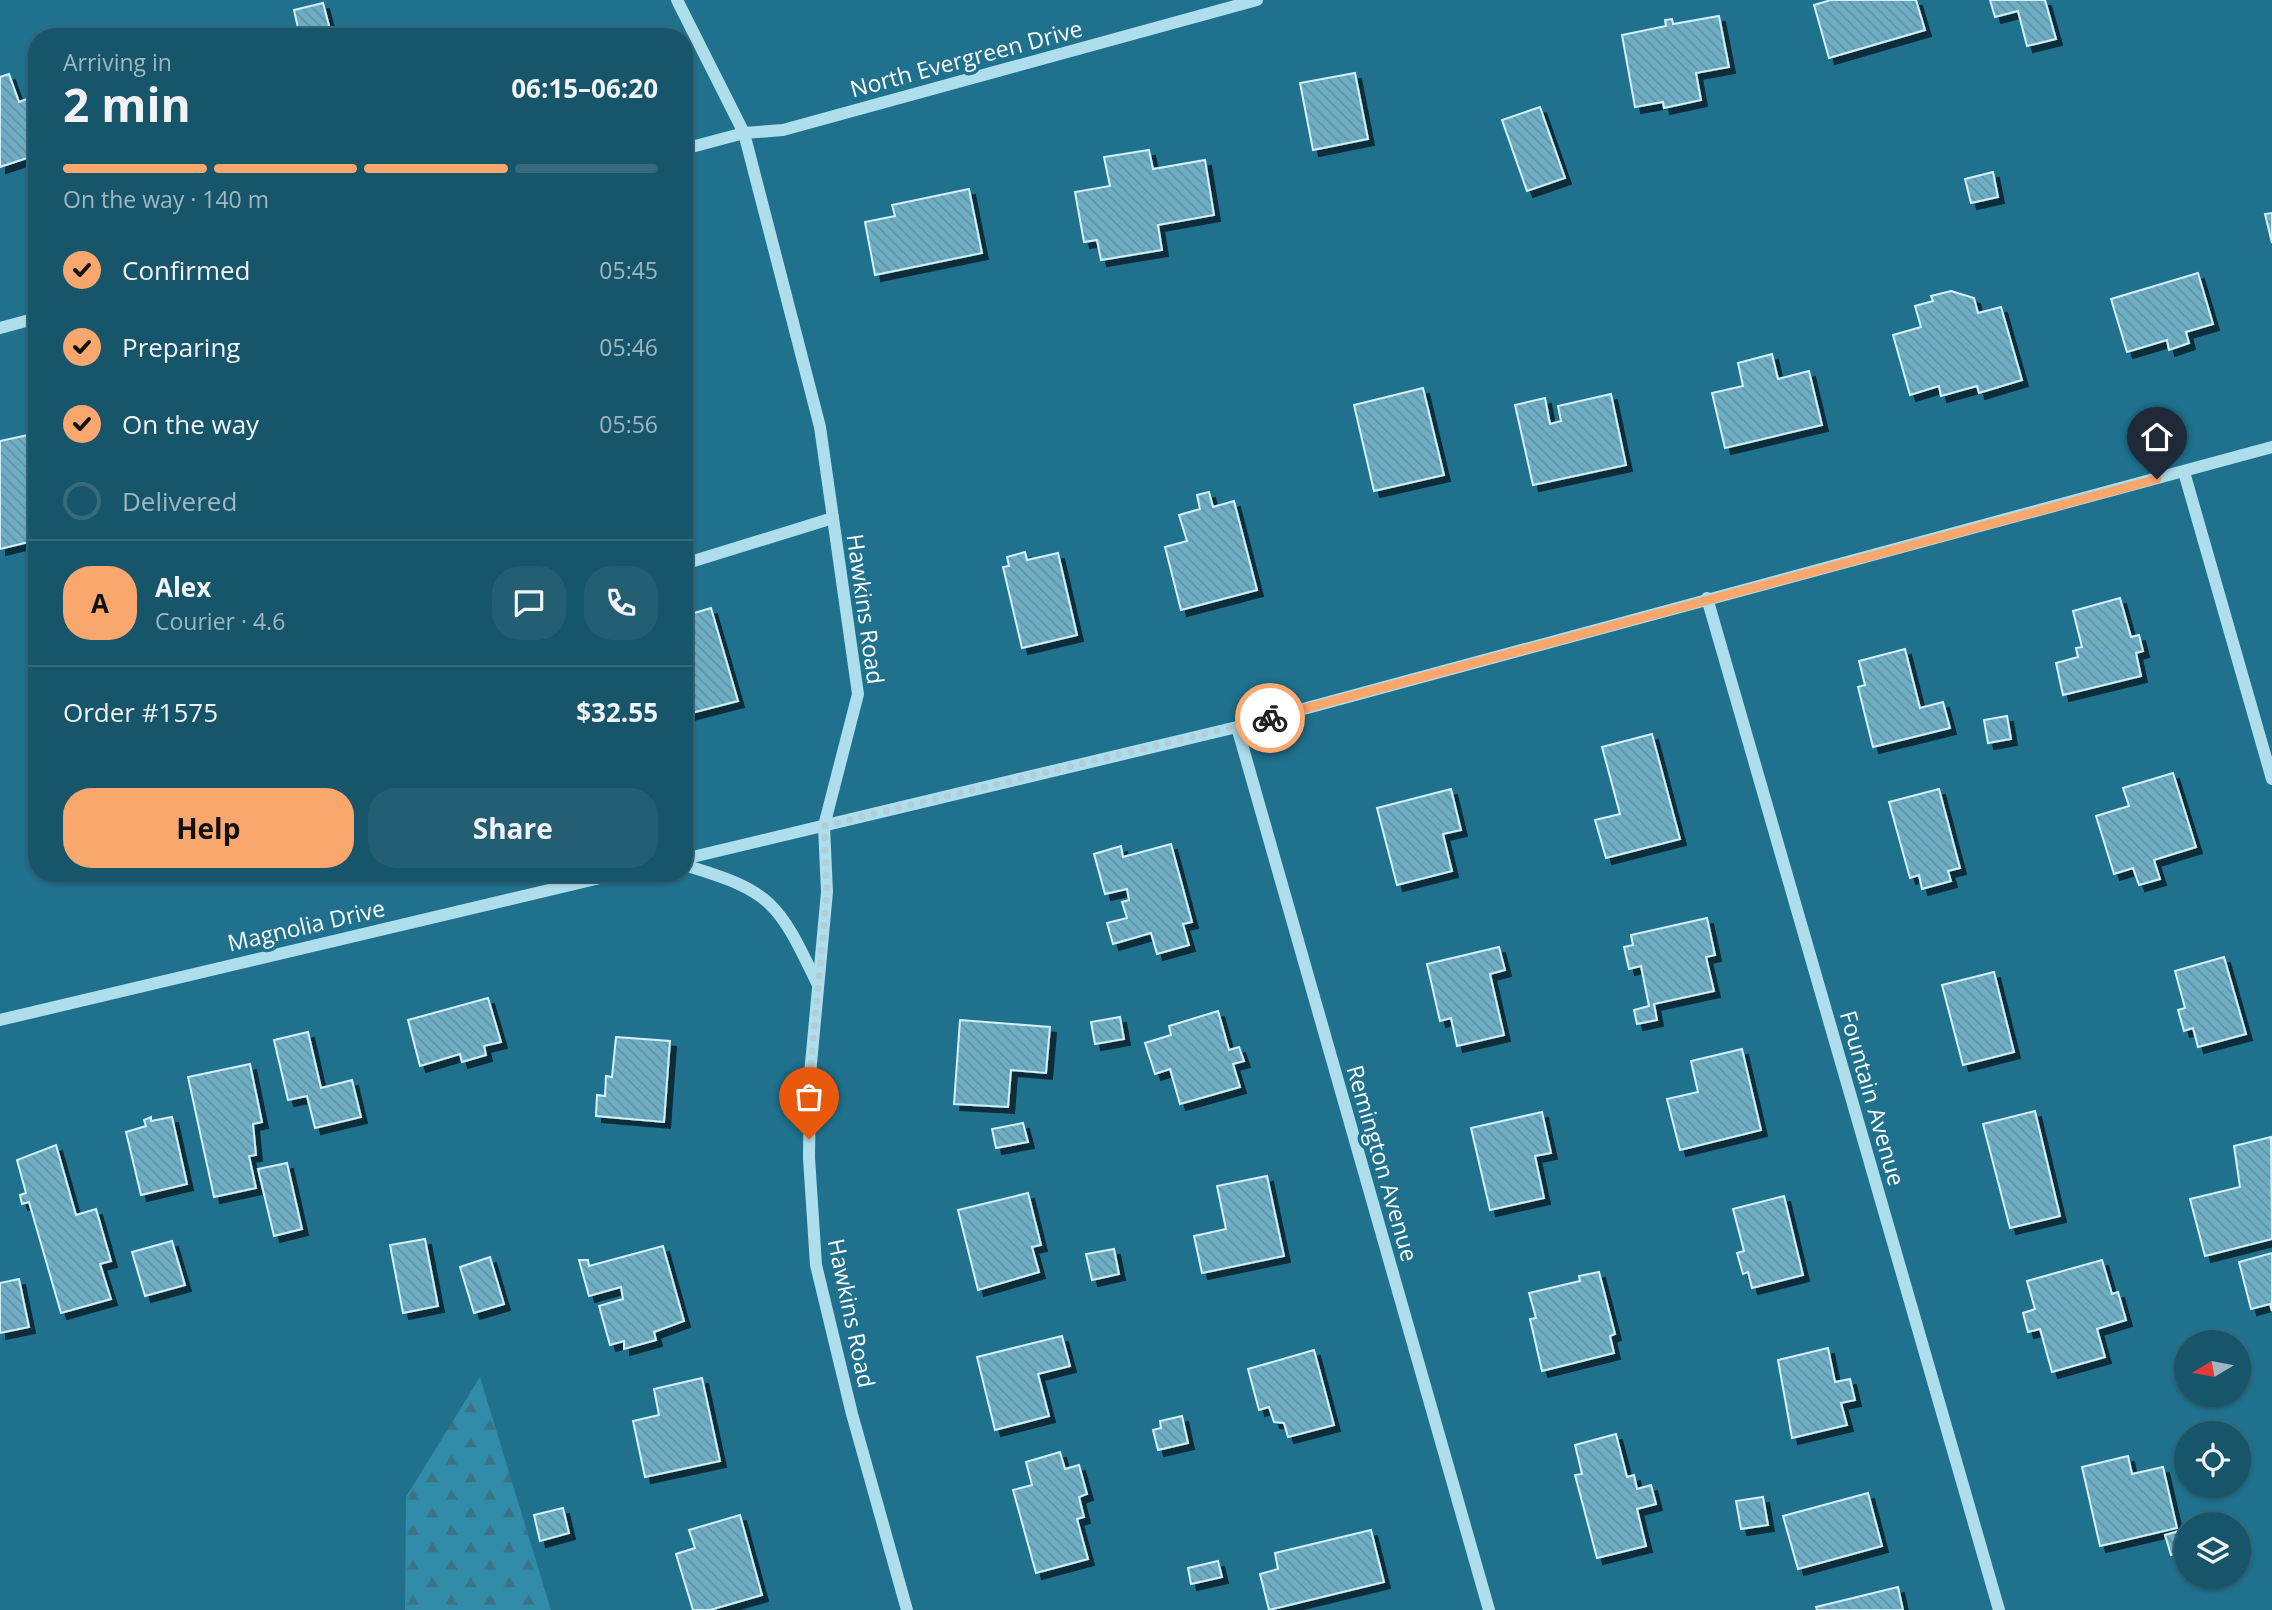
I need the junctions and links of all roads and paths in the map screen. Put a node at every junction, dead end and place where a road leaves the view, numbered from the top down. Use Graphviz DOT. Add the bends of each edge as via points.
graph roads {
  1 [pos="677,0"];
  2 [pos="1257,0"];
  3 [pos="691,28"];
  4 [pos="693,32"];
  5 [pos="744,133"];
  6 [pos="693,147"];
  7 [pos="28,320"];
  8 [pos="0,328"];
  9 [pos="2272,447"];
  10 [pos="2184,472"];
  11 [pos="833,518"];
  12 [pos="693,561"];
  13 [pos="1707,598"];
  14 [pos="1237,727"];
  15 [pos="2272,779"];
  16 [pos="824,826"];
  17 [pos="693,857"];
  18 [pos="693,868"];
  19 [pos="575,882"];
  20 [pos="818,983"];
  21 [pos="0,1020"];
  22 [pos="907,1610"];
  23 [pos="1489,1610"];
  24 [pos="1998,1610"];
  1 -- 3 [label="street, Hawkins Road"];
  2 -- 5 [label="street, North Evergreen Drive" via="783,130"];
  4 -- 5 [label="street, Hawkins Road"];
  5 -- 6 [label="street, North Evergreen Drive"];
  5 -- 11 [label="street, Hawkins Road" via="820,427"];
  7 -- 8 [label="street"];
  9 -- 10 [label="street"];
  10 -- 13 [label="street"];
  10 -- 15 [label="street"];
  11 -- 12 [label="street"];
  11 -- 16 [label="street, Hawkins Road" via="858,694"];
  13 -- 14 [label="street"];
  13 -- 24 [label="street, Fountain Avenue"];
  14 -- 16 [label="street"];
  14 -- 23 [label="street, Remington Avenue"];
  16 -- 17 [label="street"];
  16 -- 20 [label="street, Hawkins Road" via="827,892"];
  18 -- 20 [label="street" via="738,881 772,902"];
  19 -- 21 [label="street, Magnolia Drive"];
  20 -- 22 [label="street, Hawkins Road" via="809,1158 816,1265"];
}
